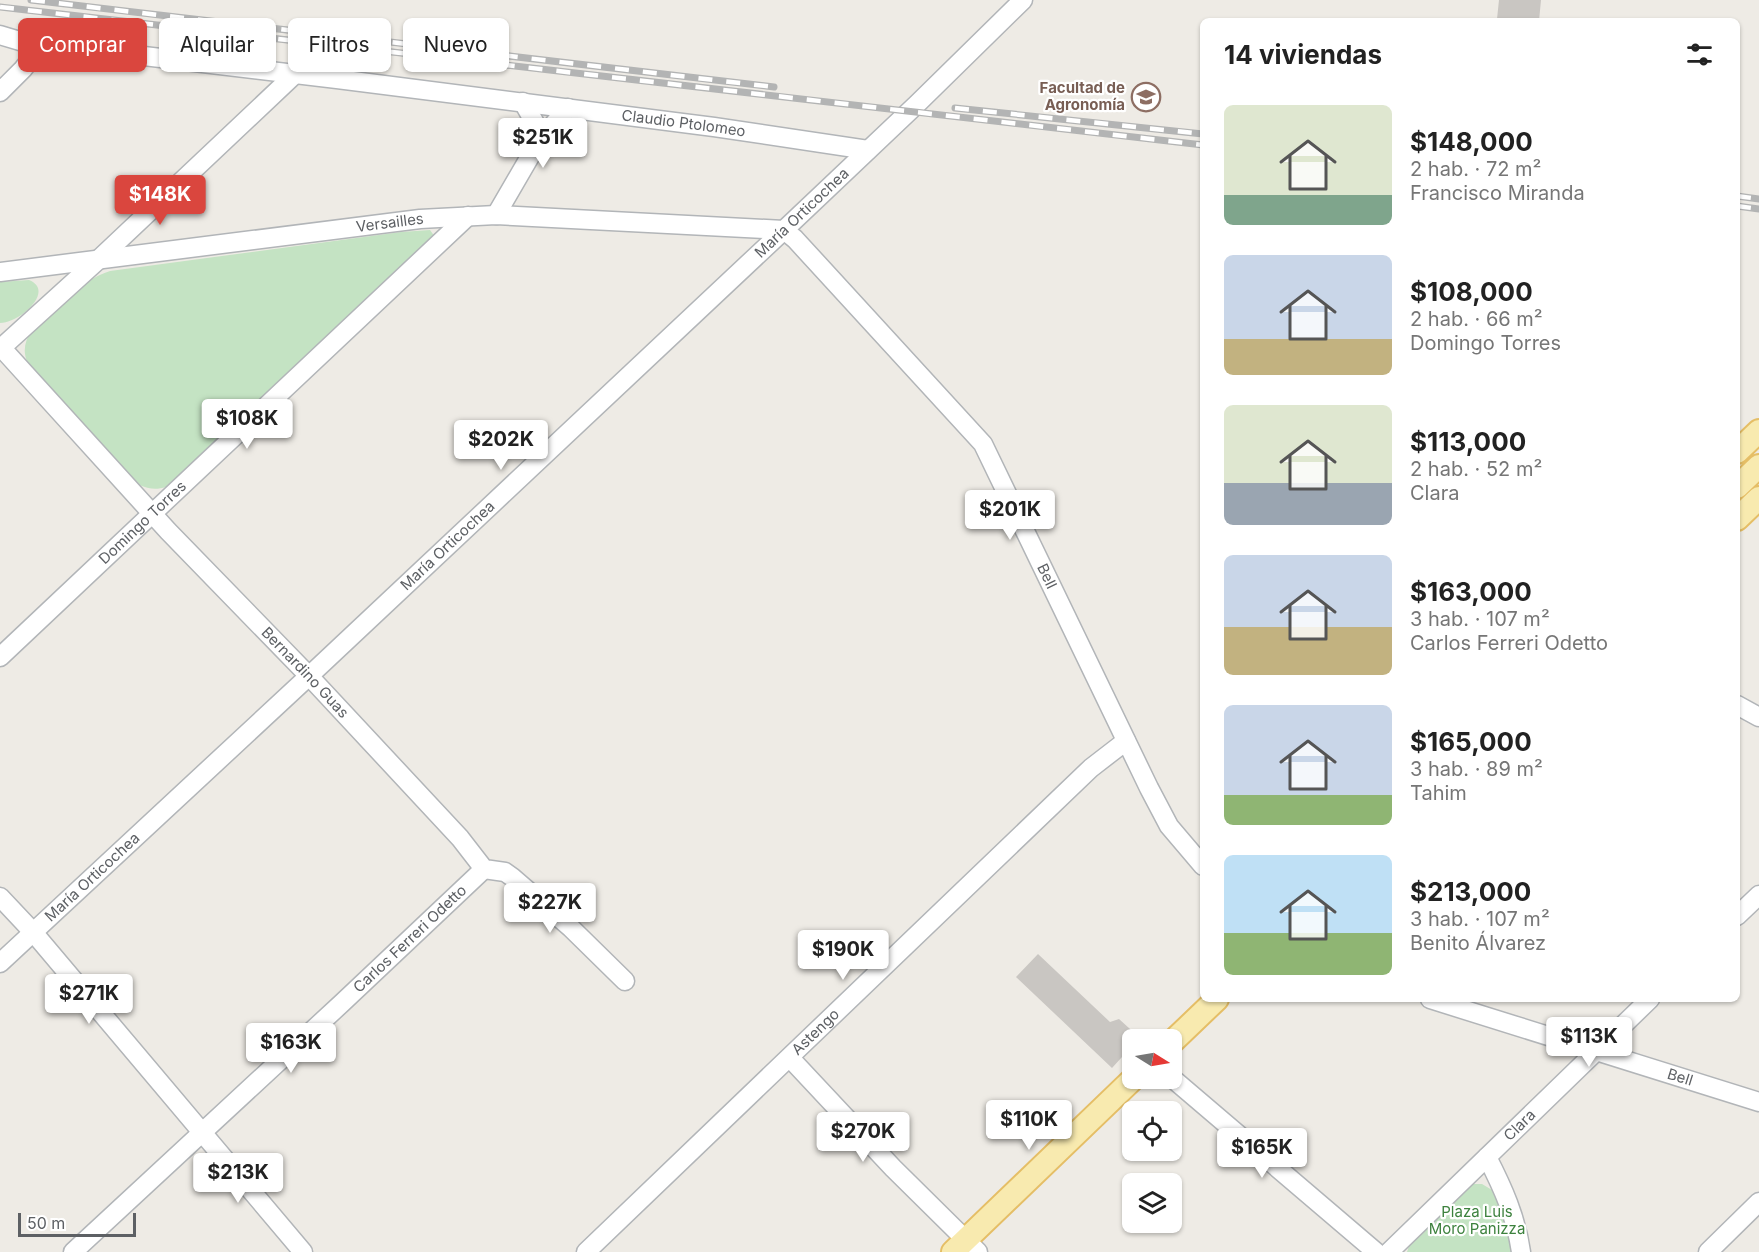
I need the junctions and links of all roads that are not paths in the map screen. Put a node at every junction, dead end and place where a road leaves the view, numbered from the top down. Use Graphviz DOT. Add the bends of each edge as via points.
graph roads {
  1 [pos="1023,0"];
  2 [pos="0,35"];
  3 [pos="18,40"];
  4 [pos="147,57"];
  5 [pos="20,72"];
  6 [pos="294,75"];
  7 [pos="0,92"];
  8 [pos="523,102"];
  9 [pos="568,108"];
  10 [pos="539,141"];
  11 [pos="868,150"];
  12 [pos="496,215"];
  13 [pos="468,216"];
  14 [pos="784,230"];
  15 [pos="97,261"];
  16 [pos="0,272"];
  17 [pos="0,347"];
  18 [pos="1759,430"];
  19 [pos="1740,449"];
  20 [pos="1759,466"];
  21 [pos="1740,485"];
  22 [pos="1759,498"];
  23 [pos="153,514"];
  24 [pos="1740,516"];
  25 [pos="0,657"];
  26 [pos="309,676"];
  27 [pos="1740,707"];
  28 [pos="1759,717"];
  29 [pos="1126,741"];
  30 [pos="1200,862"];
  31 [pos="484,868"];
  32 [pos="1759,895"];
  33 [pos="0,897"];
  34 [pos="1740,913"];
  35 [pos="33,932"];
  36 [pos="0,963"];
  37 [pos="625,981"];
  38 [pos="1214,1002"];
  39 [pos="1440,1002"];
  40 [pos="1647,1002"];
  41 [pos="1182,1032"];
  42 [pos="1595,1051"];
  43 [pos="790,1058"];
  44 [pos="1182,1087"];
  45 [pos="1123,1089"];
  46 [pos="1759,1102"];
  47 [pos="201,1132"];
  48 [pos="1486,1156"];
  49 [pos="1759,1202"];
  50 [pos="966,1248"];
  51 [pos="73,1252"];
  52 [pos="303,1252"];
  53 [pos="586,1252"];
  54 [pos="1376,1252"];
  55 [pos="1389,1252"];
  56 [pos="1521,1252"];
  57 [pos="1708,1252"];
  1 -- 11 [label="street, María Orticochea"];
  2 -- 3 [label="street, Claudio Ptolomeo"];
  4 -- 6 [label="street, Claudio Ptolomeo"];
  5 -- 7 [label="street"];
  6 -- 8 [label="street, Claudio Ptolomeo"];
  6 -- 15 [label="street"];
  8 -- 9 [label="street, Claudio Ptolomeo"];
  8 -- 10 [label="street" via="536,125"];
  9 -- 10 [label="street"];
  9 -- 11 [label="street, Claudio Ptolomeo"];
  10 -- 12 [label="street"];
  11 -- 14 [label="street, María Orticochea"];
  12 -- 13 [label="street, Versailles"];
  12 -- 14 [label="street, Versailles"];
  13 -- 15 [label="street, Versailles"];
  13 -- 23 [label="street, Domingo Torres"];
  14 -- 26 [label="street, María Orticochea"];
  14 -- 29 [label="street, Bell" via="983,444"];
  15 -- 16 [label="street, Versailles"];
  15 -- 17 [label="street"];
  17 -- 23 [label="street, Bernardino Guas"];
  18 -- 19 [label="main road"];
  20 -- 21 [label="main road"];
  22 -- 24 [label="main road"];
  23 -- 25 [label="street, Domingo Torres"];
  23 -- 26 [label="street, Bernardino Guas"];
  26 -- 31 [label="street, Bernardino Guas"];
  26 -- 35 [label="street, María Orticochea"];
  27 -- 28 [label="street"];
  29 -- 30 [label="street, Bell" via="1169,826"];
  29 -- 43 [label="street, Astengo" via="1091,768"];
  31 -- 37 [label="street" via="512,877"];
  31 -- 47 [label="street, Carlos Ferreri Odetto"];
  32 -- 34 [label="street"];
  33 -- 35 [label="street"];
  35 -- 36 [label="street, María Orticochea"];
  35 -- 47 [label="street"];
  38 -- 41 [label="main road"];
  39 -- 42 [label="street, Bell"];
  40 -- 42 [label="street, Clara"];
  42 -- 46 [label="street, Bell"];
  42 -- 48 [label="street, Clara"];
  43 -- 50 [label="street"];
  43 -- 53 [label="street, Astengo"];
  44 -- 54 [label="street"];
  45 -- 50 [label="main road"];
  47 -- 51 [label="street, Carlos Ferreri Odetto"];
  47 -- 52 [label="street"];
  48 -- 55 [label="street, Clara"];
  48 -- 56 [label="street" via="1516,1221"];
  49 -- 57 [label="street"];
}
